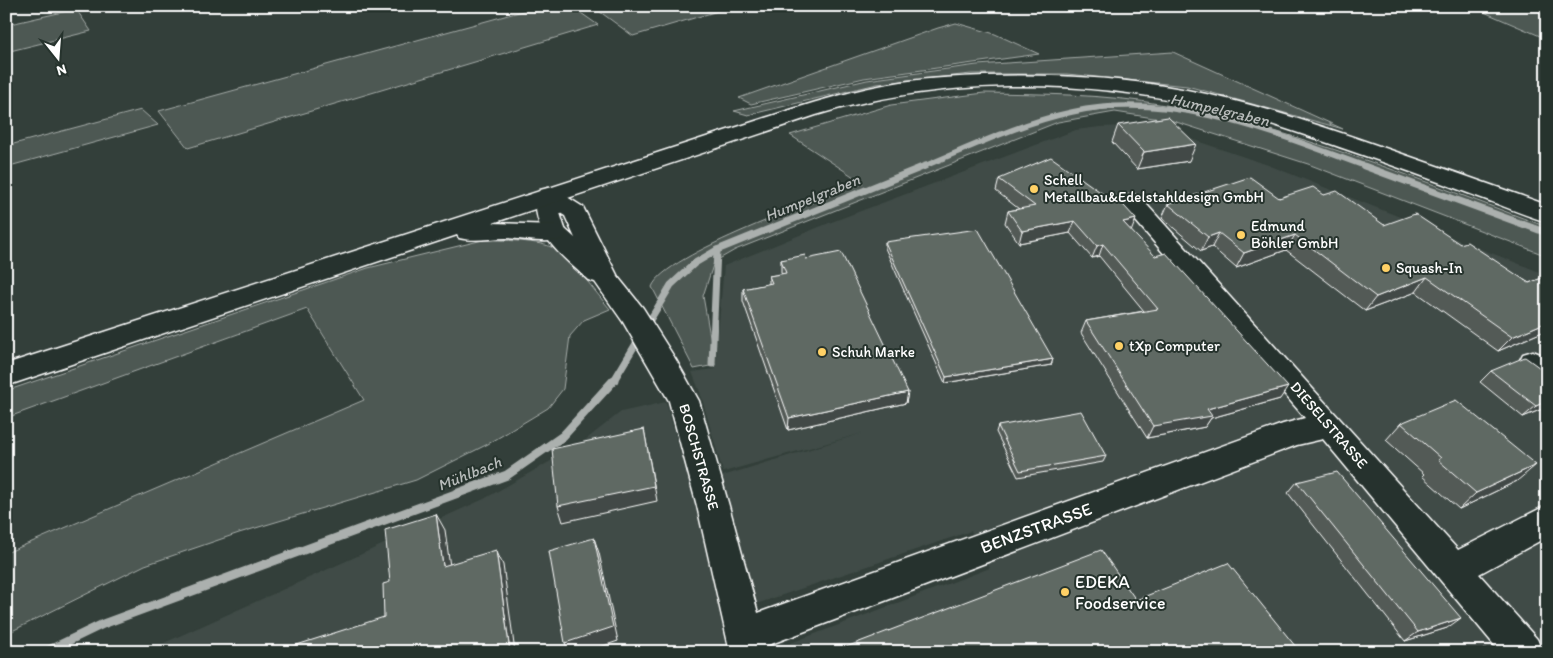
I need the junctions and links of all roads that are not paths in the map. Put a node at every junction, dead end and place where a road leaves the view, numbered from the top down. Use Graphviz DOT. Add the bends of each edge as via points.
graph roads {
  1 [pos="548,195"];
  2 [pos="1131,201"];
  3 [pos="1547,214"];
  4 [pos="555,233"];
  5 [pos="432,235"];
  6 [pos="607,281"];
  7 [pos="6,375"];
  8 [pos="1329,425"];
  9 [pos="1547,520"];
  10 [pos="1453,570"];
  11 [pos="747,644"];
  12 [pos="1524,652"];
  1 -- 3 [label="main road" via="837,102 918,86 1013,80 1181,95 1237,108 1290,123"];
  1 -- 4 [label="main road, BOSCHSTRASSE" via="548,218"];
  1 -- 5 [label="main road"];
  1 -- 6 [label="main road, BOSCHSTRASSE" via="575,212"];
  2 -- 8 [label="main road, DIESELSTRASSE"];
  4 -- 5 [label="main road" via="504,230"];
  4 -- 6 [label="main road, BOSCHSTRASSE"];
  5 -- 7 [label="main road"];
  6 -- 11 [label="main road, BOSCHSTRASSE" via="642,328 684,401"];
  8 -- 10 [label="main road, DIESELSTRASSE"];
  8 -- 11 [label="main road, BENZSTRASSE" via="1294,433"];
  9 -- 10 [label="main road"];
  10 -- 12 [label="main road, DIESELSTRASSE"];
}
